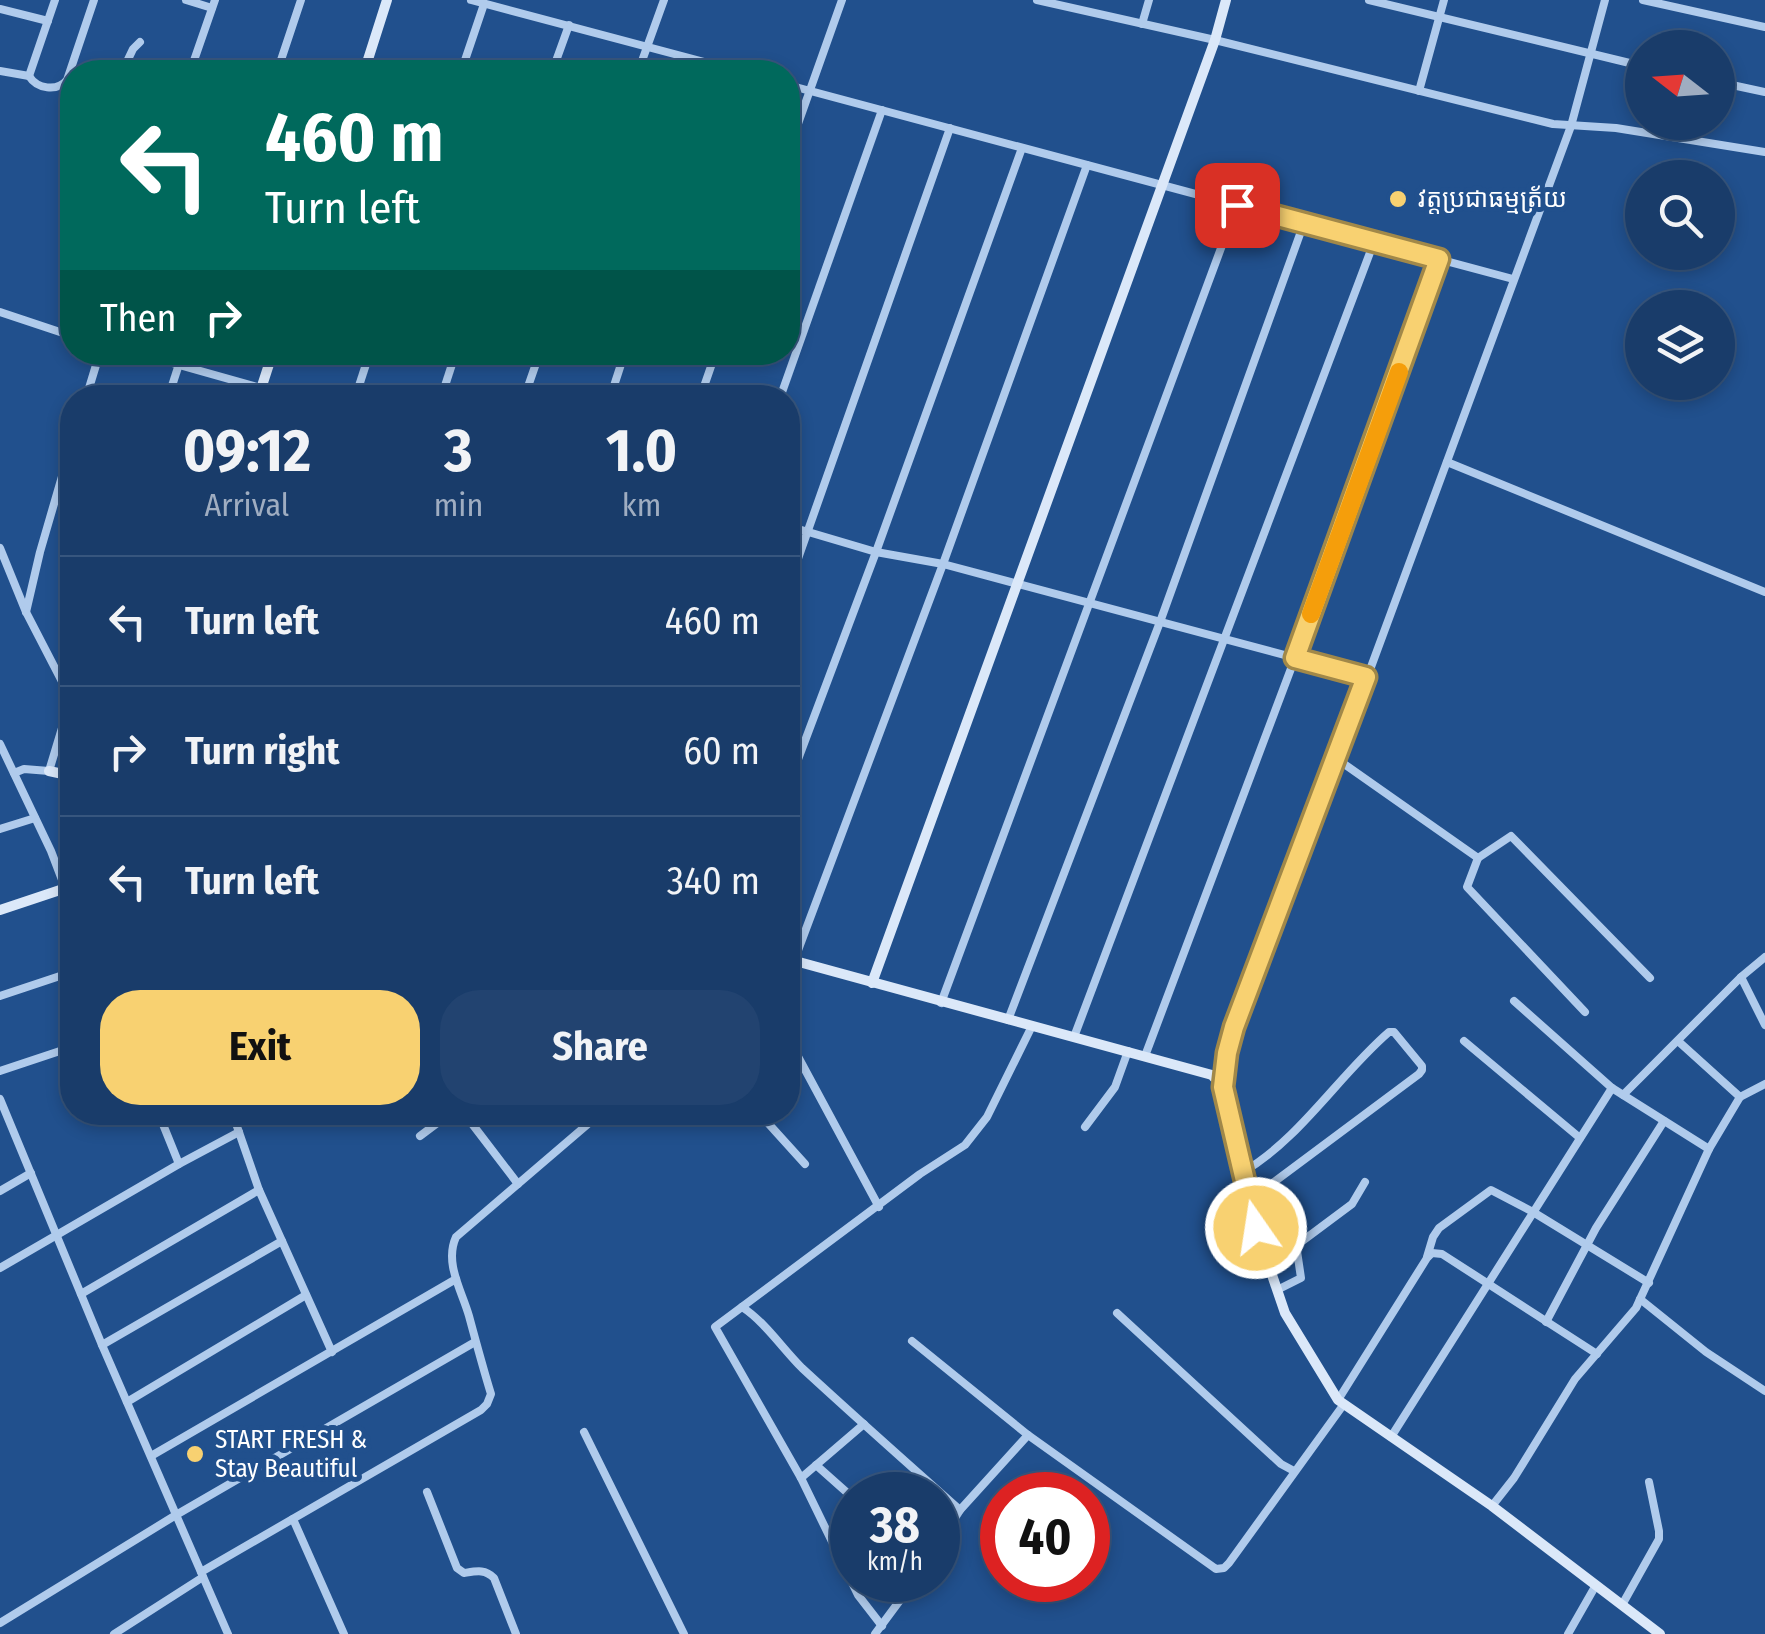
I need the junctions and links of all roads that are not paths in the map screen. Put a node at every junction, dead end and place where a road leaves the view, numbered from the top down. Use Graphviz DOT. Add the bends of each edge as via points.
graph roads {
  1 [pos="55,0"];
  2 [pos="94,0"];
  3 [pos="186,0"];
  4 [pos="302,0"];
  5 [pos="387,0"];
  6 [pos="471,0"];
  7 [pos="664,0"];
  8 [pos="842,0"];
  9 [pos="1037,0"];
  10 [pos="1149,0"];
  11 [pos="1226,0"];
  12 [pos="1370,0"];
  13 [pos="1444,0"];
  14 [pos="1605,0"];
  15 [pos="1643,0"];
  16 [pos="214,4"];
  17 [pos="484,4"];
  18 [pos="1072,4"];
  19 [pos="0,8"];
  20 [pos="1439,17"];
  21 [pos="48,21"];
  22 [pos="1142,24"];
  23 [pos="568,25"];
  24 [pos="1765,28"];
  25 [pos="1214,40"];
  26 [pos="140,42"];
  27 [pos="647,47"];
  28 [pos="1590,54"];
  29 [pos="74,60"];
  30 [pos="128,60"];
  31 [pos="194,60"];
  32 [pos="281,60"];
  33 [pos="368,60"];
  34 [pos="465,60"];
  35 [pos="556,60"];
  36 [pos="642,60"];
  37 [pos="689,60"];
  38 [pos="1625,62"];
  39 [pos="0,70"];
  40 [pos="29,76"];
  41 [pos="1735,86"];
  42 [pos="60,87"];
  43 [pos="800,87"];
  44 [pos="809,90"];
  45 [pos="1420,91"];
  46 [pos="1765,92"];
  47 [pos="882,110"];
  48 [pos="800,117"];
  49 [pos="1571,126"];
  50 [pos="950,128"];
  51 [pos="1022,148"];
  52 [pos="1765,152"];
  53 [pos="1087,165"];
  54 [pos="1162,185"];
  55 [pos="1237,205"];
  56 [pos="1304,223"];
  57 [pos="1374,242"];
  58 [pos="1439,259"];
  59 [pos="1514,279"];
  60 [pos="0,312"];
  61 [pos="60,332"];
  62 [pos="800,342"];
  63 [pos="179,365"];
  64 [pos="172,385"];
  65 [pos="237,385"];
  66 [pos="1447,462"];
  67 [pos="60,483"];
  68 [pos="800,529"];
  69 [pos="809,531"];
  70 [pos="0,548"];
  71 [pos="876,552"];
  72 [pos="800,555"];
  73 [pos="944,564"];
  74 [pos="1015,584"];
  75 [pos="1765,592"];
  76 [pos="1090,604"];
  77 [pos="26,612"];
  78 [pos="1160,622"];
  79 [pos="1225,639"];
  80 [pos="1295,658"];
  81 [pos="60,675"];
  82 [pos="1366,677"];
  83 [pos="60,736"];
  84 [pos="0,744"];
  85 [pos="800,754"];
  86 [pos="1337,759"];
  87 [pos="49,771"];
  88 [pos="14,772"];
  89 [pos="60,773"];
  90 [pos="35,818"];
  91 [pos="0,829"];
  92 [pos="1478,858"];
  93 [pos="60,869"];
  94 [pos="60,891"];
  95 [pos="0,910"];
  96 [pos="800,937"];
  97 [pos="1765,957"];
  98 [pos="800,963"];
  99 [pos="60,976"];
  100 [pos="1741,977"];
  101 [pos="1650,978"];
  102 [pos="872,983"];
  103 [pos="0,996"];
  104 [pos="1514,1001"];
  105 [pos="941,1003"];
  106 [pos="1584,1012"];
  107 [pos="1008,1020"];
  108 [pos="1032,1026"];
  109 [pos="1765,1026"];
  110 [pos="1074,1037"];
  111 [pos="1678,1040"];
  112 [pos="1464,1041"];
  113 [pos="60,1051"];
  114 [pos="1128,1051"];
  115 [pos="1145,1056"];
  116 [pos="800,1060"];
  117 [pos="0,1071"];
  118 [pos="1765,1084"];
  119 [pos="1223,1087"];
  120 [pos="1612,1088"];
  121 [pos="1624,1095"];
  122 [pos="1740,1097"];
  123 [pos="0,1099"];
  124 [pos="1664,1121"];
  125 [pos="163,1125"];
  126 [pos="237,1125"];
  127 [pos="435,1125"];
  128 [pos="473,1125"];
  129 [pos="587,1125"];
  130 [pos="770,1125"];
  131 [pos="1085,1127"];
  132 [pos="14,1131"];
  133 [pos="239,1132"];
  134 [pos="0,1136"];
  135 [pos="420,1136"];
  136 [pos="1580,1138"];
  137 [pos="1709,1149"];
  138 [pos="179,1164"];
  139 [pos="804,1164"];
  140 [pos="1243,1172"];
  141 [pos="31,1173"];
  142 [pos="1365,1182"];
  143 [pos="518,1184"];
  144 [pos="260,1190"];
  145 [pos="0,1192"];
  146 [pos="1250,1200"];
  147 [pos="878,1206"];
  148 [pos="1532,1212"];
  149 [pos="58,1236"];
  150 [pos="282,1241"];
  151 [pos="1587,1245"];
  152 [pos="1427,1258"];
  153 [pos="0,1268"];
  154 [pos="456,1279"];
  155 [pos="1649,1283"];
  156 [pos="1488,1286"];
  157 [pos="1277,1290"];
  158 [pos="81,1294"];
  159 [pos="306,1295"];
  160 [pos="1640,1300"];
  161 [pos="742,1307"];
  162 [pos="1117,1313"];
  163 [pos="1546,1322"];
  164 [pos="912,1341"];
  165 [pos="475,1342"];
  166 [pos="102,1345"];
  167 [pos="332,1352"];
  168 [pos="1597,1354"];
  169 [pos="1765,1391"];
  170 [pos="127,1402"];
  171 [pos="1341,1402"];
  172 [pos="864,1424"];
  173 [pos="584,1432"];
  174 [pos="1028,1435"];
  175 [pos="1390,1436"];
  176 [pos="151,1456"];
  177 [pos="816,1465"];
  178 [pos="1294,1470"];
  179 [pos="918,1472"];
  180 [pos="830,1477"];
  181 [pos="801,1478"];
  182 [pos="1648,1482"];
  183 [pos="427,1492"];
  184 [pos="1492,1506"];
  185 [pos="960,1510"];
  186 [pos="176,1515"];
  187 [pos="292,1519"];
  188 [pos="202,1574"];
  189 [pos="1596,1585"];
  190 [pos="899,1602"];
  191 [pos="1622,1604"];
  192 [pos="0,1623"];
  193 [pos="882,1626"];
  194 [pos="1645,1629"];
  195 [pos="114,1634"];
  196 [pos="228,1634"];
  197 [pos="344,1634"];
  198 [pos="516,1634"];
  199 [pos="684,1634"];
  200 [pos="874,1634"];
  201 [pos="1568,1634"];
  202 [pos="1660,1634"];
  1 -- 21 [label="street"];
  2 -- 29 [label="street"];
  3 -- 16 [label="street"];
  4 -- 32 [label="street"];
  5 -- 33 [label="street"];
  6 -- 17 [label="street"];
  7 -- 27 [label="street"];
  8 -- 44 [label="street"];
  9 -- 18 [label="street"];
  10 -- 22 [label="street"];
  11 -- 25 [label="street"];
  12 -- 20 [label="street"];
  13 -- 20 [label="street"];
  14 -- 28 [label="street"];
  15 -- 24 [label="street"];
  16 -- 31 [label="street"];
  17 -- 23 [label="street"];
  17 -- 34 [label="street"];
  18 -- 22 [label="street"];
  19 -- 21 [label="street"];
  20 -- 28 [label="street"];
  20 -- 45 [label="street"];
  21 -- 40 [label="street"];
  22 -- 25 [label="street"];
  23 -- 27 [label="street"];
  23 -- 35 [label="street"];
  25 -- 45 [label="street"];
  25 -- 54 [label="street"];
  26 -- 30 [label="street"];
  27 -- 36 [label="street"];
  27 -- 37 [label="street"];
  28 -- 38 [label="street"];
  28 -- 49 [label="street"];
  39 -- 40 [label="street"];
  40 -- 42 [label="street"];
  41 -- 46 [label="street"];
  43 -- 44 [label="street"];
  44 -- 47 [label="street"];
  44 -- 48 [label="street"];
  45 -- 49 [label="street"];
  47 -- 50 [label="street"];
  47 -- 62 [label="street"];
  49 -- 52 [label="street"];
  49 -- 59 [label="street"];
  50 -- 51 [label="street"];
  50 -- 69 [label="street"];
  51 -- 53 [label="street"];
  51 -- 71 [label="street"];
  53 -- 54 [label="street"];
  53 -- 73 [label="street"];
  54 -- 55 [label="street"];
  54 -- 74 [label="street"];
  55 -- 56 [label="street"];
  55 -- 76 [label="street"];
  56 -- 57 [label="street"];
  56 -- 78 [label="street"];
  57 -- 58 [label="street"];
  57 -- 79 [label="street"];
  58 -- 59 [label="street"];
  58 -- 80 [label="street"];
  59 -- 66 [label="street"];
  60 -- 61 [label="street"];
  63 -- 64 [label="street"];
  63 -- 65 [label="street"];
  66 -- 75 [label="street"];
  66 -- 82 [label="street"];
  67 -- 77 [label="street"];
  68 -- 69 [label="street"];
  69 -- 71 [label="street"];
  69 -- 72 [label="street"];
  70 -- 77 [label="street"];
  71 -- 73 [label="street"];
  71 -- 85 [label="street"];
  73 -- 74 [label="street"];
  73 -- 96 [label="street"];
  74 -- 76 [label="street"];
  74 -- 102 [label="street"];
  76 -- 78 [label="street"];
  76 -- 105 [label="street"];
  77 -- 81 [label="street"];
  78 -- 79 [label="street"];
  78 -- 107 [label="street"];
  79 -- 80 [label="street"];
  79 -- 110 [label="street"];
  80 -- 82 [label="street"];
  80 -- 115 [label="street"];
  82 -- 86 [label="street"];
  83 -- 87 [label="street"];
  84 -- 88 [label="street"];
  86 -- 92 [label="street"];
  86 -- 119 [label="street" via="1234,1027"];
  87 -- 88 [label="street"];
  87 -- 89 [label="street"];
  88 -- 90 [label="street"];
  90 -- 91 [label="street"];
  90 -- 93 [label="street"];
  92 -- 101 [label="street" via="1511,836"];
  92 -- 106 [label="street" via="1466,886"];
  94 -- 95 [label="street"];
  97 -- 100 [label="street"];
  98 -- 102 [label="street"];
  99 -- 103 [label="street"];
  100 -- 109 [label="street"];
  100 -- 111 [label="street"];
  102 -- 105 [label="street"];
  104 -- 120 [label="street"];
  105 -- 107 [label="street"];
  107 -- 108 [label="street"];
  108 -- 110 [label="street"];
  108 -- 147 [label="street" via="971,1139"];
  110 -- 114 [label="street"];
  111 -- 121 [label="street"];
  111 -- 122 [label="street"];
  112 -- 136 [label="street"];
  113 -- 117 [label="street"];
  114 -- 115 [label="street"];
  114 -- 131 [label="street" via="1114,1087"];
  115 -- 119 [label="street" via="1212,1074"];
  116 -- 147 [label="street"];
  118 -- 122 [label="street"];
  119 -- 140 [label="street"];
  120 -- 121 [label="street"];
  120 -- 136 [label="street"];
  121 -- 124 [label="street"];
  122 -- 137 [label="street"];
  123 -- 132 [label="street"];
  124 -- 137 [label="street"];
  124 -- 151 [label="street"];
  125 -- 138 [label="street"];
  126 -- 133 [label="street"];
  127 -- 135 [label="street"];
  128 -- 143 [label="street"];
  129 -- 143 [label="street"];
  130 -- 139 [label="street"];
  132 -- 134 [label="street"];
  132 -- 141 [label="street"];
  133 -- 138 [label="street"];
  133 -- 144 [label="street"];
  136 -- 148 [label="street"];
  137 -- 155 [label="street"];
  138 -- 149 [label="street"];
  140 -- 146 [label="street"];
  140 -- 146 [label="street" via="1270,1155 1389,1032 1422,1066"];
  141 -- 145 [label="street"];
  141 -- 149 [label="street"];
  142 -- 157 [label="street" via="1352,1204 1302,1242 1300,1278"];
  143 -- 154 [label="street" via="456,1237"];
  144 -- 150 [label="street"];
  144 -- 158 [label="street"];
  146 -- 157 [label="street"];
  147 -- 161 [label="street"];
  148 -- 151 [label="street"];
  148 -- 152 [label="street" via="1488,1191 1439,1228"];
  148 -- 156 [label="street"];
  149 -- 153 [label="street"];
  149 -- 158 [label="street"];
  150 -- 159 [label="street"];
  150 -- 166 [label="street"];
  151 -- 155 [label="street"];
  151 -- 163 [label="street"];
  152 -- 156 [label="street" via="1442,1254"];
  152 -- 171 [label="street"];
  154 -- 165 [label="street"];
  154 -- 167 [label="street"];
  155 -- 160 [label="street"];
  156 -- 163 [label="street"];
  156 -- 175 [label="street"];
  157 -- 171 [label="street" via="1284,1313"];
  158 -- 166 [label="street"];
  159 -- 167 [label="street"];
  159 -- 170 [label="street"];
  160 -- 168 [label="street"];
  160 -- 169 [label="street"];
  161 -- 172 [label="street"];
  161 -- 181 [label="street" via="716,1327"];
  162 -- 178 [label="street"];
  163 -- 168 [label="street"];
  164 -- 174 [label="street"];
  165 -- 186 [label="street"];
  165 -- 187 [label="street" via="490,1394 481,1410"];
  166 -- 170 [label="street"];
  167 -- 176 [label="street"];
  168 -- 184 [label="street"];
  170 -- 176 [label="street"];
  171 -- 175 [label="street"];
  171 -- 178 [label="street"];
  172 -- 177 [label="street"];
  172 -- 179 [label="street"];
  173 -- 199 [label="street"];
  174 -- 178 [label="street" via="1216,1569 1229,1563"];
  174 -- 185 [label="street"];
  175 -- 184 [label="street"];
  176 -- 186 [label="street"];
  177 -- 180 [label="street"];
  177 -- 181 [label="street"];
  181 -- 193 [label="street" via="858,1594"];
  182 -- 191 [label="street" via="1658,1539"];
  183 -- 198 [label="street" via="457,1568 494,1578"];
  184 -- 189 [label="street"];
  186 -- 188 [label="street"];
  186 -- 192 [label="street"];
  187 -- 188 [label="street"];
  187 -- 197 [label="street"];
  188 -- 195 [label="street"];
  188 -- 196 [label="street"];
  189 -- 191 [label="street"];
  189 -- 201 [label="street"];
  190 -- 193 [label="street"];
  191 -- 194 [label="street"];
  193 -- 200 [label="street"];
  194 -- 202 [label="street"];
}
